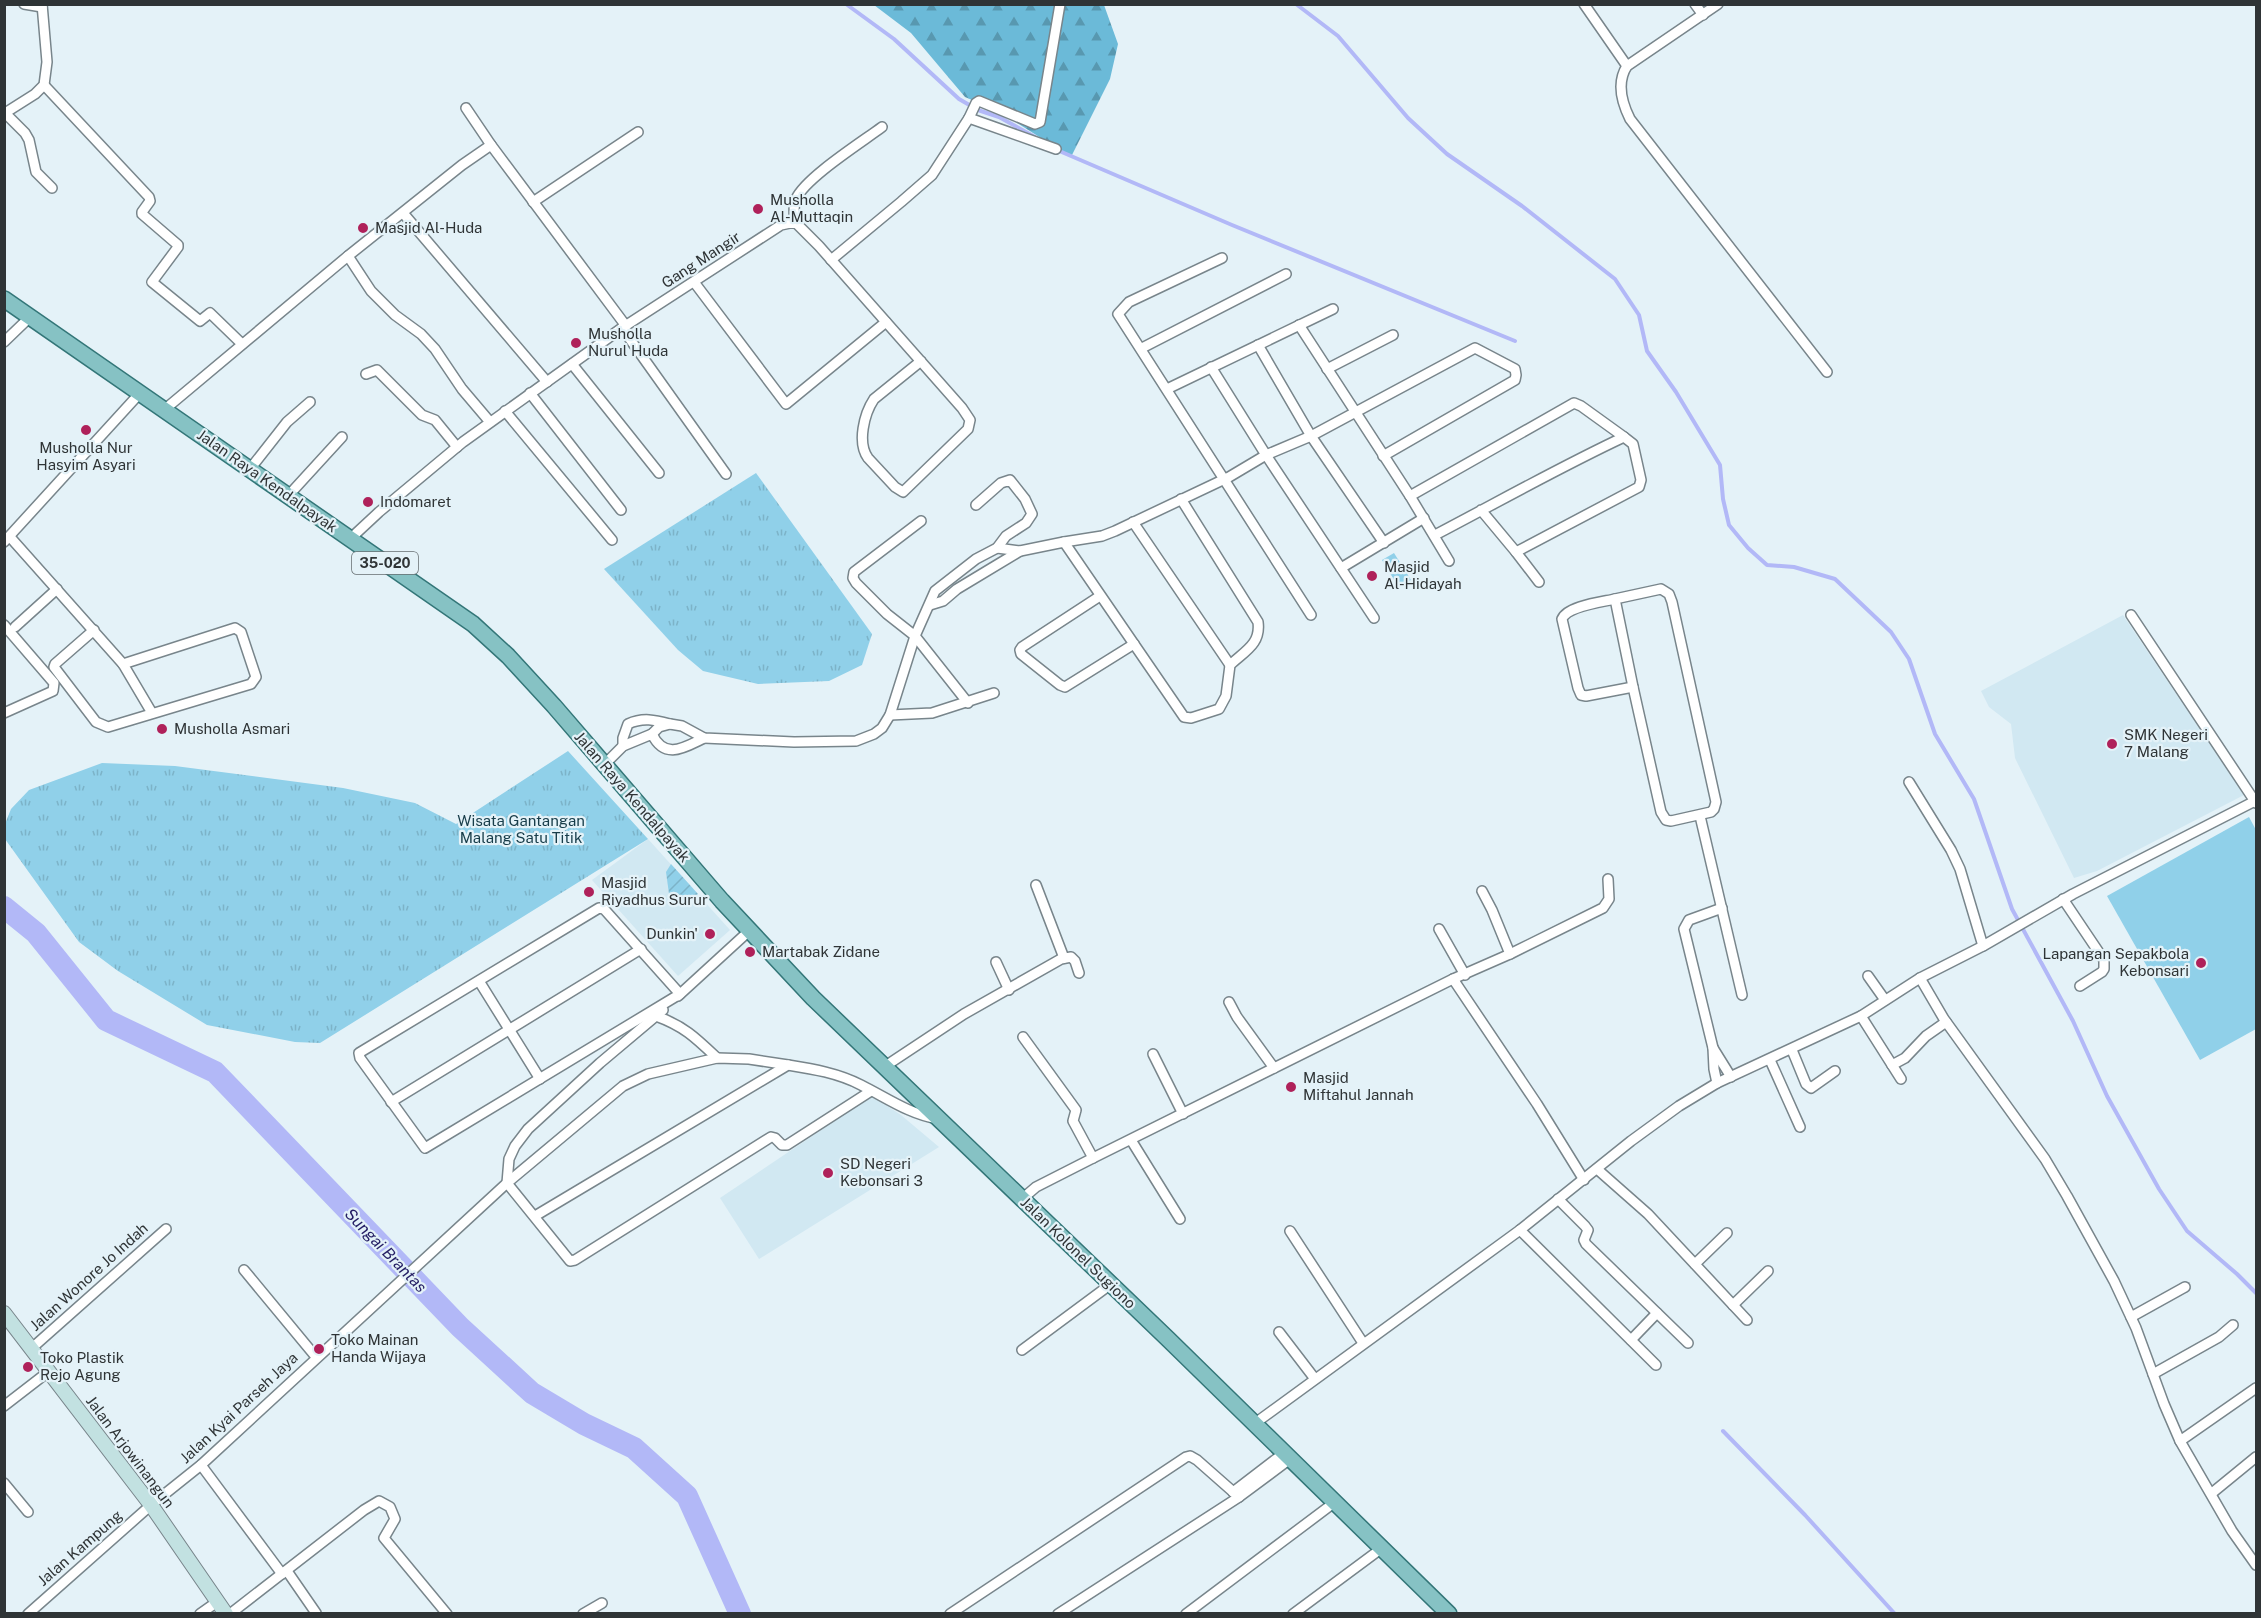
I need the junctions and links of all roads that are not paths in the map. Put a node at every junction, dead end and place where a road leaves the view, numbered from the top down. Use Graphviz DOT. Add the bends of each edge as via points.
graph roads {
  1 [pos="24,4"];
  2 [pos="1060,4"];
  3 [pos="1584,4"];
  4 [pos="1695,4"];
  5 [pos="1718,4"];
  6 [pos="42,6"];
  7 [pos="1703,15"];
  8 [pos="1627,66"];
  9 [pos="44,85"];
  10 [pos="466,108"];
  11 [pos="972,110"];
  12 [pos="882,127"];
  13 [pos="638,132"];
  14 [pos="491,146"];
  15 [pos="1056,149"];
  16 [pos="52,188"];
  17 [pos="533,202"];
  18 [pos="403,213"];
  19 [pos="795,222"];
  20 [pos="348,256"];
  21 [pos="1222,258"];
  22 [pos="831,260"];
  23 [pos="1286,274"];
  24 [pos="694,282"];
  25 [pos="4,299"];
  26 [pos="1333,309"];
  27 [pos="31,316"];
  28 [pos="886,322"];
  29 [pos="1299,326"];
  30 [pos="624,327"];
  31 [pos="1393,335"];
  32 [pos="4,342"];
  33 [pos="242,344"];
  34 [pos="1258,345"];
  35 [pos="1142,348"];
  36 [pos="921,361"];
  37 [pos="572,364"];
  38 [pos="1211,367"];
  39 [pos="1327,369"];
  40 [pos="1827,372"];
  41 [pos="366,374"];
  42 [pos="547,381"];
  43 [pos="1167,389"];
  44 [pos="140,393"];
  45 [pos="530,393"];
  46 [pos="310,402"];
  47 [pos="164,410"];
  48 [pos="505,411"];
  49 [pos="1355,412"];
  50 [pos="490,422"];
  51 [pos="1311,436"];
  52 [pos="342,437"];
  53 [pos="1624,437"];
  54 [pos="457,447"];
  55 [pos="1266,455"];
  56 [pos="1383,456"];
  57 [pos="250,469"];
  58 [pos="659,472"];
  59 [pos="726,474"];
  60 [pos="1224,479"];
  61 [pos="288,496"];
  62 [pos="1410,496"];
  63 [pos="1181,500"];
  64 [pos="976,505"];
  65 [pos="621,510"];
  66 [pos="1481,510"];
  67 [pos="1424,518"];
  68 [pos="921,521"];
  69 [pos="1133,522"];
  70 [pos="1435,535"];
  71 [pos="7,539"];
  72 [pos="351,539"];
  73 [pos="612,540"];
  74 [pos="1064,542"];
  75 [pos="1384,543"];
  76 [pos="997,548"];
  77 [pos="1020,551"];
  78 [pos="1515,552"];
  79 [pos="1449,561"];
  80 [pos="1003,563"];
  81 [pos="1341,568"];
  82 [pos="1539,582"];
  83 [pos="57,589"];
  84 [pos="1100,596"];
  85 [pos="1616,599"];
  86 [pos="930,605"];
  87 [pos="1311,615"];
  88 [pos="2131,615"];
  89 [pos="1374,618"];
  90 [pos="4,626"];
  91 [pos="15,627"];
  92 [pos="94,630"];
  93 [pos="915,636"];
  94 [pos="1134,644"];
  95 [pos="123,664"];
  96 [pos="1230,664"];
  97 [pos="1633,687"];
  98 [pos="994,693"];
  99 [pos="968,703"];
  100 [pos="4,713"];
  101 [pos="152,713"];
  102 [pos="890,715"];
  103 [pos="670,724"];
  104 [pos="652,734"];
  105 [pos="704,738"];
  106 [pos="623,746"];
  107 [pos="604,765"];
  108 [pos="1909,782"];
  109 [pos="2256,802"];
  110 [pos="1700,816"];
  111 [pos="1608,879"];
  112 [pos="1036,885"];
  113 [pos="711,888"];
  114 [pos="1482,891"];
  115 [pos="2063,899"];
  116 [pos="1722,909"];
  117 [pos="1439,929"];
  118 [pos="749,931"];
  119 [pos="1983,946"];
  120 [pos="641,950"];
  121 [pos="1510,954"];
  122 [pos="1064,958"];
  123 [pos="996,962"];
  124 [pos="1079,973"];
  125 [pos="1466,975"];
  126 [pos="1868,976"];
  127 [pos="1920,978"];
  128 [pos="1453,979"];
  129 [pos="479,981"];
  130 [pos="2080,986"];
  131 [pos="1009,990"];
  132 [pos="680,994"];
  133 [pos="1742,995"];
  134 [pos="1885,1000"];
  135 [pos="1229,1002"];
  136 [pos="656,1016"];
  137 [pos="1861,1016"];
  138 [pos="1946,1022"];
  139 [pos="510,1030"];
  140 [pos="1023,1036"];
  141 [pos="1713,1048"];
  142 [pos="1792,1050"];
  143 [pos="1153,1054"];
  144 [pos="717,1058"];
  145 [pos="1770,1060"];
  146 [pos="788,1065"];
  147 [pos="1892,1065"];
  148 [pos="884,1067"];
  149 [pos="1274,1068"];
  150 [pos="1835,1071"];
  151 [pos="1731,1077"];
  152 [pos="540,1079"];
  153 [pos="1901,1079"];
  154 [pos="1717,1083"];
  155 [pos="871,1091"];
  156 [pos="391,1102"];
  157 [pos="1183,1114"];
  158 [pos="939,1119"];
  159 [pos="1800,1127"];
  160 [pos="1131,1140"];
  161 [pos="1093,1158"];
  162 [pos="1597,1169"];
  163 [pos="1584,1180"];
  164 [pos="507,1183"];
  165 [pos="1022,1199"];
  166 [pos="1558,1199"];
  167 [pos="535,1216"];
  168 [pos="1180,1219"];
  169 [pos="166,1228"];
  170 [pos="1520,1230"];
  171 [pos="1290,1231"];
  172 [pos="1727,1233"];
  173 [pos="1695,1264"];
  174 [pos="244,1270"];
  175 [pos="1768,1271"];
  176 [pos="1111,1284"];
  177 [pos="2185,1287"];
  178 [pos="1733,1305"];
  179 [pos="4,1313"];
  180 [pos="1657,1313"];
  181 [pos="2131,1317"];
  182 [pos="1748,1320"];
  183 [pos="2233,1325"];
  184 [pos="1279,1332"];
  185 [pos="1631,1340"];
  186 [pos="1363,1343"];
  187 [pos="1688,1343"];
  188 [pos="32,1348"];
  189 [pos="1022,1350"];
  190 [pos="316,1357"];
  191 [pos="1656,1365"];
  192 [pos="48,1371"];
  193 [pos="2153,1374"];
  194 [pos="1315,1379"];
  195 [pos="2256,1388"];
  196 [pos="4,1406"];
  197 [pos="1254,1424"];
  198 [pos="2180,1441"];
  199 [pos="1287,1456"];
  200 [pos="2256,1456"];
  201 [pos="201,1465"];
  202 [pos="4,1483"];
  203 [pos="2212,1493"];
  204 [pos="1236,1495"];
  205 [pos="1335,1502"];
  206 [pos="151,1505"];
  207 [pos="28,1512"];
  208 [pos="1382,1548"];
  209 [pos="2256,1565"];
  210 [pos="284,1572"];
  211 [pos="217,1602"];
  212 [pos="602,1603"];
  213 [pos="316,1613"];
  214 [pos="28,1614"];
  215 [pos="200,1614"];
  216 [pos="228,1614"];
  217 [pos="447,1614"];
  218 [pos="583,1614"];
  219 [pos="950,1614"];
  220 [pos="1058,1614"];
  221 [pos="1186,1614"];
  222 [pos="1293,1614"];
  223 [pos="1449,1614"];
  1 -- 6 [label="street"];
  2 -- 11 [label="street" via="1039,123 981,101"];
  3 -- 8 [label="street"];
  4 -- 7 [label="street"];
  5 -- 7 [label="street"];
  6 -- 9 [label="street" via="47,62"];
  7 -- 8 [label="street"];
  8 -- 40 [label="street" via="1621,90 1630,119"];
  9 -- 16 [label="street" via="4,113 25,133 36,172"];
  9 -- 33 [label="street" via="149,197 142,213 178,244 152,282 200,321 210,313"];
  10 -- 14 [label="street"];
  11 -- 15 [label="street"];
  11 -- 22 [label="street" via="932,175"];
  12 -- 19 [label="street" via="800,192 795,201"];
  13 -- 17 [label="street"];
  14 -- 17 [label="street"];
  14 -- 18 [label="street"];
  17 -- 30 [label="street"];
  18 -- 20 [label="street"];
  18 -- 42 [label="street"];
  19 -- 22 [label="street"];
  19 -- 24 [label="street, Gang Mangir" via="781,225"];
  20 -- 33 [label="street"];
  20 -- 50 [label="street" via="371,291 435,349"];
  21 -- 35 [label="street" via="1121,309 1118,314"];
  22 -- 28 [label="street"];
  23 -- 35 [label="street"];
  24 -- 28 [label="street" via="786,404"];
  24 -- 30 [label="street, Gang Mangir"];
  25 -- 27 [label="main road, Jalan Raya Kendalpayak / 35-020"];
  26 -- 29 [label="street"];
  27 -- 32 [label="street"];
  27 -- 44 [label="main road, Jalan Raya Kendalpayak / 35-020"];
  28 -- 36 [label="street"];
  29 -- 34 [label="street"];
  29 -- 39 [label="street"];
  30 -- 37 [label="street, Gang Mangir"];
  30 -- 59 [label="street"];
  31 -- 39 [label="street"];
  33 -- 47 [label="street"];
  34 -- 38 [label="street"];
  34 -- 51 [label="street"];
  35 -- 43 [label="street"];
  36 -- 36 [label="street" via="962,408 969,420 968,429 903,492 865,454 862,441 869,407 881,392"];
  37 -- 42 [label="street, Gang Mangir"];
  37 -- 58 [label="street"];
  38 -- 43 [label="street"];
  38 -- 55 [label="street"];
  39 -- 49 [label="street"];
  41 -- 54 [label="street" via="377,369 422,415 435,420"];
  42 -- 45 [label="street, Gang Mangir"];
  43 -- 60 [label="street"];
  44 -- 47 [label="main road, Jalan Raya Kendalpayak / 35-020"];
  44 -- 71 [label="street"];
  45 -- 48 [label="street, Gang Mangir"];
  45 -- 65 [label="street"];
  46 -- 57 [label="street" via="287,422"];
  47 -- 57 [label="main road, Jalan Raya Kendalpayak / 35-020"];
  48 -- 50 [label="street, Gang Mangir"];
  48 -- 73 [label="street"];
  49 -- 51 [label="street"];
  49 -- 56 [label="street"];
  49 -- 56 [label="street" via="1475,348 1515,369 1515,380"];
  50 -- 54 [label="street, Gang Mangir"];
  51 -- 55 [label="street"];
  51 -- 75 [label="street"];
  52 -- 61 [label="street"];
  53 -- 62 [label="street" via="1574,403"];
  53 -- 66 [label="street"];
  53 -- 78 [label="street" via="1634,444 1639,487"];
  54 -- 72 [label="street, Gang Mangir"];
  55 -- 60 [label="street"];
  55 -- 81 [label="street"];
  56 -- 62 [label="street"];
  57 -- 61 [label="main road, Jalan Raya Kendalpayak / 35-020"];
  60 -- 63 [label="street"];
  60 -- 87 [label="street"];
  61 -- 72 [label="main road, Jalan Raya Kendalpayak / 35-020"];
  62 -- 67 [label="street"];
  63 -- 69 [label="street"];
  63 -- 96 [label="street" via="1258,622 1256,641"];
  64 -- 76 [label="street" via="1010,480 1031,509 1026,524 1006,536"];
  66 -- 70 [label="street"];
  66 -- 78 [label="street"];
  67 -- 70 [label="street"];
  67 -- 75 [label="street"];
  68 -- 93 [label="street" via="853,574 856,583 886,614"];
  69 -- 74 [label="street" via="1102,536"];
  69 -- 96 [label="street"];
  70 -- 79 [label="street"];
  71 -- 83 [label="street"];
  72 -- 107 [label="main road, Jalan Raya Kendalpayak / 35-020" via="491,639"];
  74 -- 77 [label="street"];
  74 -- 84 [label="street"];
  75 -- 81 [label="street"];
  76 -- 77 [label="street"];
  76 -- 80 [label="street"];
  76 -- 86 [label="street" via="940,586"];
  77 -- 80 [label="street"];
  78 -- 82 [label="street"];
  80 -- 86 [label="street" via="943,601"];
  81 -- 89 [label="street"];
  83 -- 91 [label="street"];
  83 -- 92 [label="street"];
  84 -- 94 [label="street"];
  84 -- 94 [label="street" via="1022,647 1021,654 1065,687"];
  85 -- 97 [label="street"];
  85 -- 97 [label="street" via="1570,610 1562,619 1581,695"];
  85 -- 110 [label="street" via="1661,589 1669,594 1716,802 1711,812"];
  86 -- 93 [label="street"];
  88 -- 109 [label="street"];
  90 -- 100 [label="street" via="54,683 53,691"];
  92 -- 95 [label="street"];
  92 -- 101 [label="street" via="55,664 56,671 101,725 108,727"];
  93 -- 99 [label="street"];
  93 -- 102 [label="street"];
  94 -- 96 [label="street" via="1184,717 1218,709 1226,696"];
  95 -- 101 [label="street"];
  95 -- 101 [label="street" via="235,628 241,632 256,677 251,684"];
  97 -- 110 [label="street" via="1664,817 1671,821"];
  98 -- 99 [label="street"];
  99 -- 102 [label="street" via="932,713"];
  102 -- 105 [label="street" via="882,728 856,741"];
  103 -- 104 [label="street"];
  103 -- 105 [label="street"];
  103 -- 106 [label="street" via="651,719 628,724"];
  104 -- 105 [label="street" via="664,748 676,750"];
  104 -- 106 [label="street"];
  106 -- 107 [label="street"];
  107 -- 113 [label="main road, Jalan Raya Kendalpayak / 35-020"];
  108 -- 119 [label="street" via="1960,869"];
  109 -- 115 [label="street"];
  110 -- 116 [label="street"];
  111 -- 121 [label="street" via="1609,899 1603,908"];
  112 -- 122 [label="street"];
  113 -- 118 [label="main road, Jalan Kolonel Sugiono"];
  114 -- 121 [label="street"];
  115 -- 119 [label="street"];
  115 -- 130 [label="street" via="2105,965 2102,972"];
  116 -- 133 [label="street"];
  116 -- 141 [label="street" via="1689,920 1684,929"];
  117 -- 125 [label="street"];
  118 -- 132 [label="street"];
  118 -- 148 [label="main road, Jalan Kolonel Sugiono"];
  119 -- 127 [label="street"];
  120 -- 129 [label="street" via="599,908"];
  120 -- 132 [label="street"];
  120 -- 139 [label="street"];
  121 -- 125 [label="street"];
  122 -- 124 [label="street" via="1075,961"];
  122 -- 131 [label="street"];
  123 -- 131 [label="street"];
  125 -- 128 [label="street"];
  126 -- 134 [label="street"];
  127 -- 134 [label="street"];
  127 -- 138 [label="street"];
  128 -- 149 [label="street"];
  128 -- 163 [label="street"];
  129 -- 139 [label="street"];
  129 -- 156 [label="street" via="359,1053"];
  131 -- 148 [label="street" via="964,1014"];
  132 -- 136 [label="street"];
  132 -- 152 [label="street"];
  134 -- 137 [label="street"];
  135 -- 149 [label="street"];
  136 -- 144 [label="street" via="689,1031"];
  136 -- 164 [label="street" via="522,1135 509,1159"];
  137 -- 142 [label="street"];
  137 -- 147 [label="street"];
  138 -- 147 [label="street"];
  138 -- 181 [label="street" via="2045,1159"];
  139 -- 152 [label="street"];
  139 -- 156 [label="street"];
  140 -- 161 [label="street" via="1076,1110 1073,1121"];
  141 -- 151 [label="street"];
  141 -- 154 [label="street"];
  142 -- 145 [label="street"];
  142 -- 150 [label="street" via="1811,1088"];
  143 -- 157 [label="street"];
  144 -- 146 [label="street, Jalan Kyai Parseh Jaya"];
  144 -- 164 [label="street, Jalan Kyai Parseh Jaya" via="648,1074 623,1086"];
  145 -- 151 [label="street"];
  145 -- 159 [label="street"];
  146 -- 155 [label="street, Jalan Kyai Parseh Jaya" via="835,1074"];
  146 -- 167 [label="street"];
  147 -- 153 [label="street"];
  148 -- 158 [label="main road, Jalan Kolonel Sugiono"];
  149 -- 157 [label="street"];
  151 -- 154 [label="street"];
  152 -- 156 [label="street" via="425,1148"];
  154 -- 162 [label="street" via="1679,1106"];
  155 -- 158 [label="street, Jalan Kyai Parseh Jaya" via="922,1116"];
  155 -- 167 [label="street" via="787,1145 771,1137 572,1262"];
  157 -- 160 [label="street"];
  158 -- 165 [label="main road, Jalan Kolonel Sugiono"];
  160 -- 161 [label="street"];
  160 -- 168 [label="street"];
  161 -- 165 [label="street" via="1036,1187"];
  162 -- 163 [label="street"];
  162 -- 173 [label="street" via="1648,1214"];
  163 -- 166 [label="street"];
  164 -- 167 [label="street"];
  164 -- 190 [label="street, Jalan Kyai Parseh Jaya"];
  165 -- 176 [label="main road, Jalan Kolonel Sugiono"];
  166 -- 170 [label="street"];
  166 -- 180 [label="street" via="1588,1230 1586,1244"];
  169 -- 188 [label="street, Jalan Wonore Jo Indah"];
  170 -- 185 [label="street"];
  170 -- 186 [label="street"];
  171 -- 186 [label="street"];
  172 -- 173 [label="street"];
  173 -- 178 [label="street"];
  174 -- 190 [label="street"];
  175 -- 178 [label="street"];
  176 -- 189 [label="street"];
  176 -- 197 [label="main road, Jalan Kolonel Sugiono"];
  177 -- 181 [label="street"];
  178 -- 182 [label="street"];
  179 -- 188 [label="main road, Jalan Arjowinangun"];
  180 -- 185 [label="street"];
  180 -- 187 [label="street"];
  181 -- 193 [label="street"];
  183 -- 193 [label="street"];
  184 -- 194 [label="street"];
  185 -- 191 [label="street"];
  186 -- 194 [label="street"];
  188 -- 192 [label="main road, Jalan Arjowinangun"];
  190 -- 201 [label="street, Jalan Kyai Parseh Jaya"];
  192 -- 196 [label="street"];
  192 -- 206 [label="main road, Jalan Arjowinangun"];
  193 -- 198 [label="street"];
  194 -- 197 [label="street"];
  195 -- 198 [label="street"];
  197 -- 199 [label="main road, Jalan Kolonel Sugiono"];
  198 -- 203 [label="street"];
  199 -- 204 [label="street"];
  199 -- 205 [label="main road, Jalan Kolonel Sugiono"];
  200 -- 203 [label="street"];
  201 -- 206 [label="street, Jalan Kyai Parseh Jaya"];
  201 -- 210 [label="street"];
  202 -- 207 [label="street"];
  203 -- 209 [label="street"];
  204 -- 219 [label="street" via="1197,1460 1186,1457"];
  204 -- 220 [label="street"];
  205 -- 208 [label="main road, Jalan Kolonel Sugiono"];
  205 -- 221 [label="street"];
  206 -- 211 [label="main road, Jalan Arjowinangun"];
  206 -- 214 [label="street, Jalan Kampung"];
  208 -- 222 [label="street"];
  208 -- 223 [label="main road, Jalan Kolonel Sugiono"];
  210 -- 213 [label="street"];
  210 -- 216 [label="street"];
  210 -- 217 [label="street" via="379,1501 390,1508 395,1519 384,1538"];
  211 -- 215 [label="street"];
  211 -- 216 [label="main road, Jalan Arjowinangun"];
  212 -- 218 [label="street"];
}
